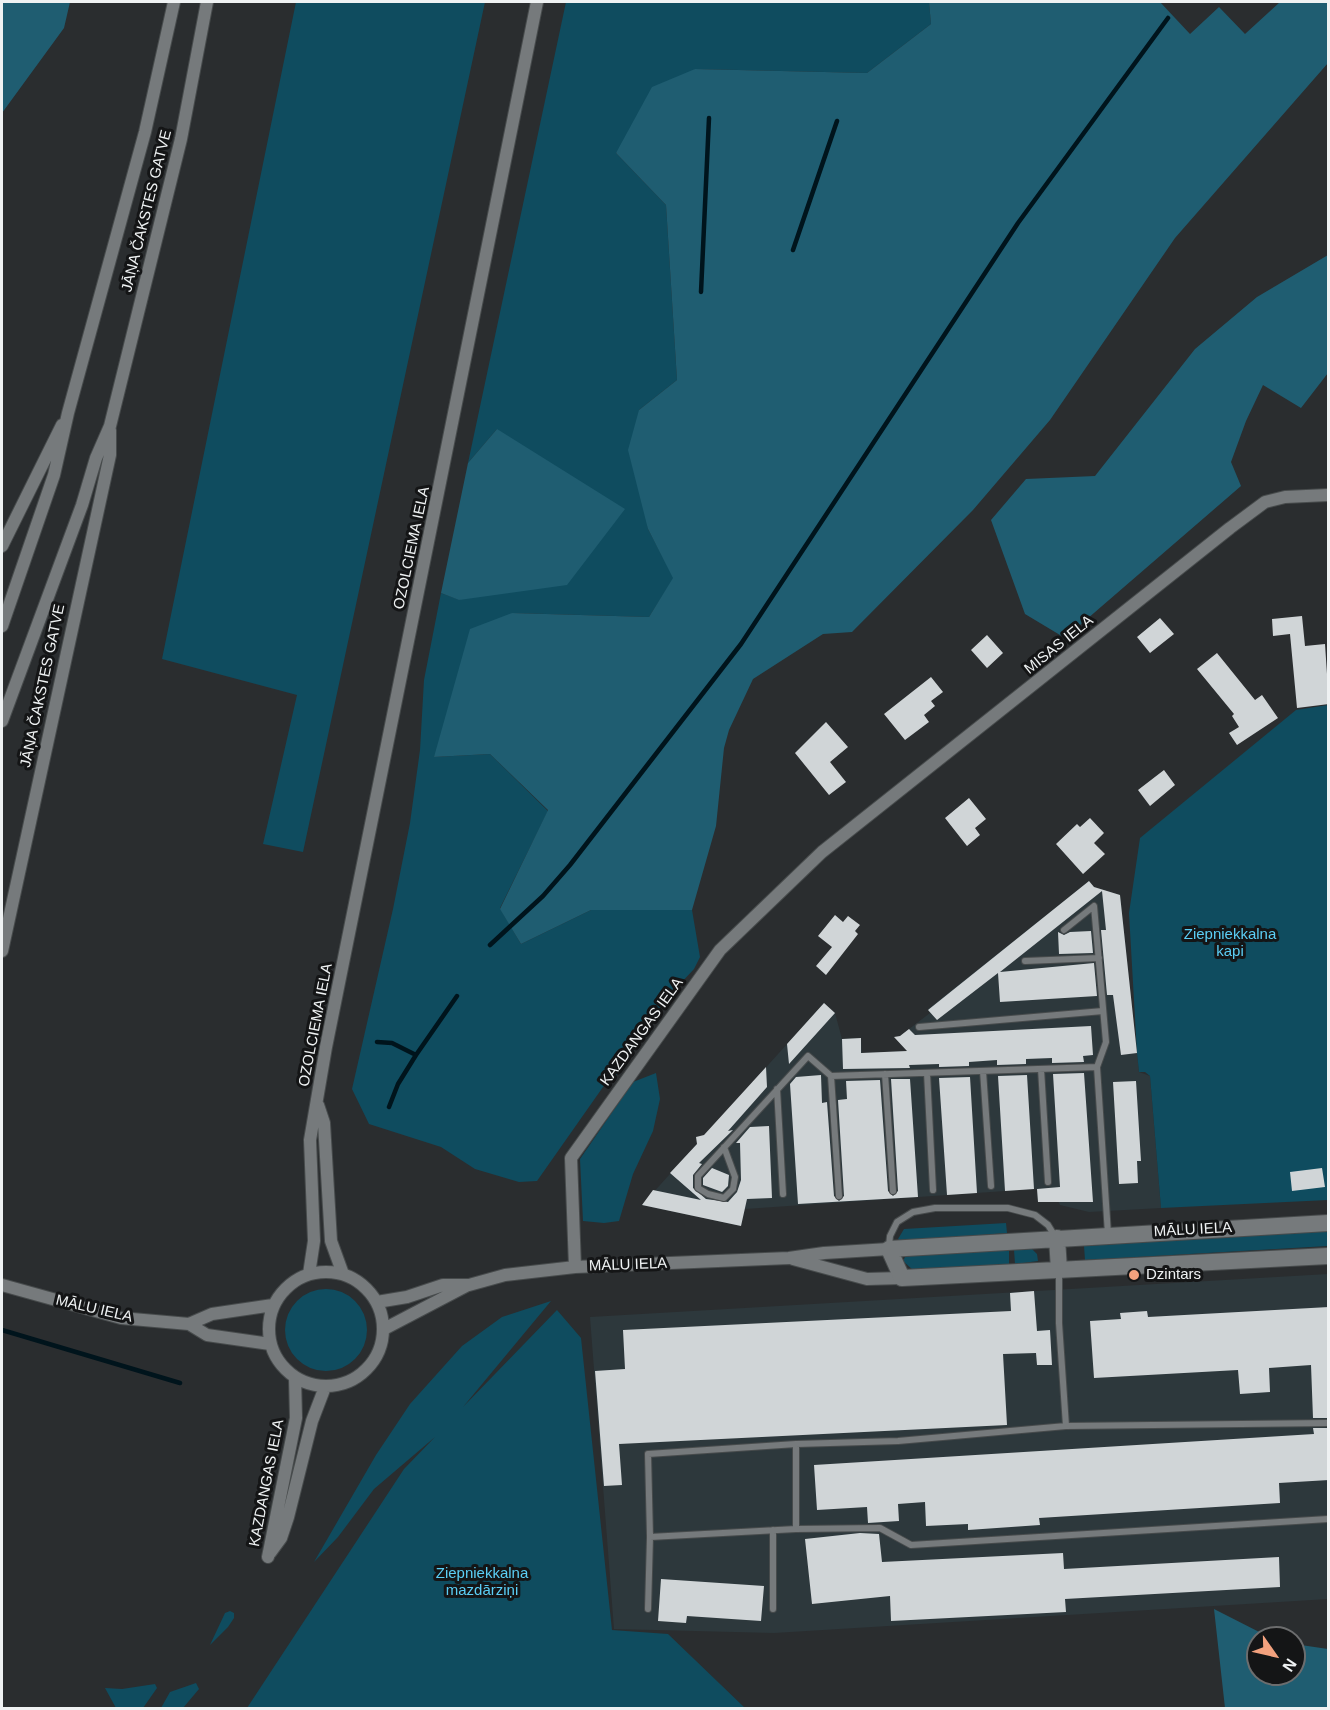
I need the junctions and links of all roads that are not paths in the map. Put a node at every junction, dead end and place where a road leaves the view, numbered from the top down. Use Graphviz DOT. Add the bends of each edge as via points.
graph roads {
  1 [pos="174,2"];
  2 [pos="207,2"];
  3 [pos="537,2"];
  4 [pos="68,413"];
  5 [pos="110,426"];
  6 [pos="1329,495"];
  7 [pos="2,546"];
  8 [pos="2,626"];
  9 [pos="2,721"];
  10 [pos="822,852"];
  11 [pos="1064,930"];
  12 [pos="2,951"];
  13 [pos="1099,958"];
  14 [pos="1025,961"];
  15 [pos="1103,1011"];
  16 [pos="919,1027"];
  17 [pos="1097,1067"];
  18 [pos="1041,1069"];
  19 [pos="983,1071"];
  20 [pos="927,1073"];
  21 [pos="885,1074"];
  22 [pos="831,1076"];
  23 [pos="777,1089"];
  24 [pos="317,1101"];
  25 [pos="724,1147"];
  26 [pos="1048,1182"];
  27 [pos="991,1186"];
  28 [pos="933,1190"];
  29 [pos="892,1191"];
  30 [pos="783,1194"];
  31 [pos="839,1196"];
  32 [pos="1329,1222"];
  33 [pos="1108,1235"];
  34 [pos="1057,1238"];
  35 [pos="889,1249"];
  36 [pos="1329,1256"];
  37 [pos="789,1258"];
  38 [pos="575,1267"];
  39 [pos="1059,1270"];
  40 [pos="309,1274"];
  41 [pos="343,1274"];
  42 [pos="902,1278"];
  43 [pos="2,1285"];
  44 [pos="469,1285"];
  45 [pos="377,1302"];
  46 [pos="273,1305"];
  47 [pos="189,1324"];
  48 [pos="384,1329"];
  49 [pos="270,1344"];
  50 [pos="296,1378"];
  51 [pos="325,1387"];
  52 [pos="1329,1423"];
  53 [pos="1066,1426"];
  54 [pos="796,1444"];
  55 [pos="1329,1519"];
  56 [pos="796,1529"];
  57 [pos="773,1530"];
  58 [pos="650,1537"];
  59 [pos="648,1609"];
  60 [pos="773,1609"];
  1 -- 4 [label="street, JĀŅA ČAKSTES GATVE" via="145,132"];
  2 -- 5 [label="street, JĀŅA ČAKSTES GATVE" via="181,139"];
  3 -- 24 [label="street, OZOLCIEMA IELA"];
  4 -- 7 [label="street, JĀŅA ČAKSTES GATVE"];
  4 -- 8 [label="street, JĀŅA ČAKSTES GATVE" via="54,475"];
  5 -- 9 [label="street, JĀŅA ČAKSTES GATVE"];
  5 -- 12 [label="street, JĀŅA ČAKSTES GATVE" via="110,455"];
  6 -- 10 [label="street, MISAS IELA" via="1265,502"];
  10 -- 38 [label="street, KAZDANGAS IELA" via="720,950 571,1158"];
  11 -- 13 [label="lane" via="1094,906"];
  13 -- 14 [label="lane"];
  13 -- 15 [label="lane"];
  15 -- 16 [label="lane"];
  15 -- 17 [label="lane" via="1106,1042"];
  17 -- 18 [label="lane"];
  17 -- 33 [label="lane"];
  18 -- 19 [label="lane"];
  18 -- 26 [label="lane"];
  19 -- 20 [label="lane"];
  19 -- 27 [label="lane"];
  20 -- 21 [label="lane"];
  20 -- 28 [label="lane"];
  21 -- 22 [label="lane"];
  21 -- 29 [label="lane"];
  22 -- 23 [label="lane" via="808,1056"];
  22 -- 31 [label="lane"];
  23 -- 25 [label="lane"];
  23 -- 30 [label="lane"];
  24 -- 40 [label="street, OZOLCIEMA IELA" via="310,1140 314,1241"];
  24 -- 41 [label="street, OZOLCIEMA IELA" via="324,1123 331,1241"];
  25 -- 25 [label="lane" via="698,1176 698,1188 724,1198 733,1189 735,1177"];
  32 -- 33 [label="street, MĀLU IELA"];
  33 -- 34 [label="street, MĀLU IELA"];
  34 -- 35 [label="street, MĀLU IELA"];
  34 -- 35 [label="lane" via="1035,1215 1008,1208 935,1208 913,1212 897,1222"];
  34 -- 39 [label="street"];
  35 -- 37 [label="street, MĀLU IELA"];
  35 -- 42 [label="street"];
  36 -- 39 [label="street, MĀLU IELA"];
  37 -- 38 [label="street, MĀLU IELA"];
  37 -- 42 [label="street, MĀLU IELA" via="867,1279"];
  38 -- 44 [label="street, MĀLU IELA" via="505,1275"];
  39 -- 42 [label="street, MĀLU IELA"];
  39 -- 53 [label="lane"];
  40 -- 41 [label="street"];
  40 -- 46 [label="street" via="288,1286"];
  41 -- 45 [label="street" via="363,1284"];
  43 -- 47 [label="street, MĀLU IELA" via="121,1318"];
  44 -- 45 [label="street, MĀLU IELA" via="443,1285"];
  44 -- 48 [label="street, MĀLU IELA"];
  45 -- 48 [label="street"];
  46 -- 47 [label="street, MĀLU IELA" via="212,1314"];
  46 -- 49 [label="street" via="268,1324"];
  47 -- 49 [label="street, MĀLU IELA" via="207,1335"];
  48 -- 51 [label="street" via="381,1347 366,1370 343,1384"];
  49 -- 50 [label="street" via="284,1369"];
  50 -- 51 [label="street"];
  50 -- 51 [label="street, KAZDANGAS IELA" via="296,1418 268,1557 288,1517 312,1421"];
  52 -- 53 [label="lane"];
  53 -- 54 [label="lane" via="898,1441"];
  54 -- 56 [label="lane"];
  54 -- 58 [label="lane" via="648,1454"];
  55 -- 56 [label="lane" via="911,1545 880,1528"];
  56 -- 57 [label="lane"];
  57 -- 58 [label="lane"];
  57 -- 60 [label="lane"];
  58 -- 59 [label="lane"];
}
